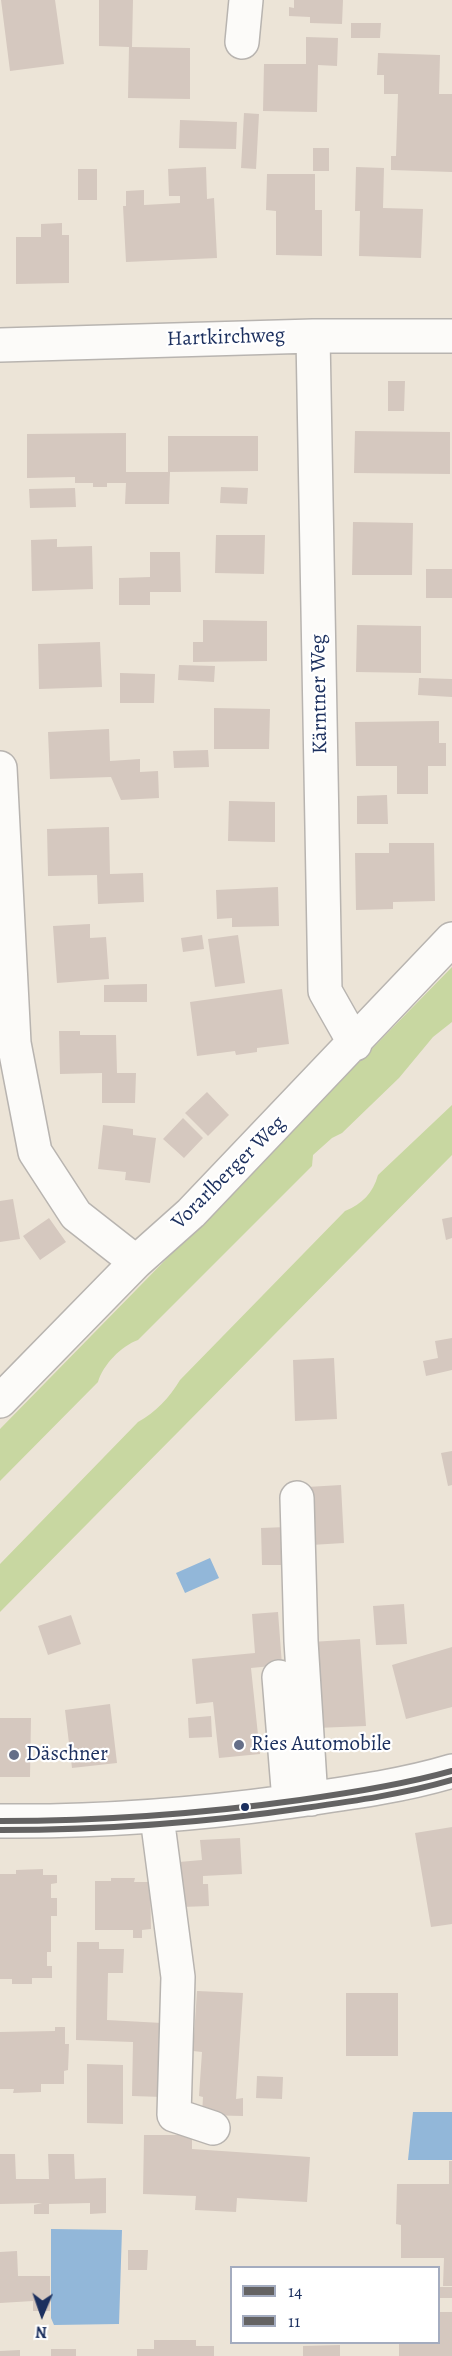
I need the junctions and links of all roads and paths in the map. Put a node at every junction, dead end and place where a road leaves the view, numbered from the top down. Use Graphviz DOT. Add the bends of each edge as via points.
graph roads {
  1 [pos="246,0"];
  2 [pos="242,42"];
  3 [pos="313,336"];
  4 [pos="452,336"];
  5 [pos="0,345"];
  6 [pos="0,768"];
  7 [pos="452,939"];
  8 [pos="354,1044"];
  9 [pos="136,1262"];
  10 [pos="0,1401"];
  11 [pos="297,1498"];
  12 [pos="279,1677"];
  13 [pos="452,1772"];
  14 [pos="300,1800"];
  15 [pos="157,1817"];
  16 [pos="0,1821"];
  17 [pos="213,2128"];
  1 -- 2 [label="street"];
  3 -- 4 [label="street, Hartkirchweg"];
  3 -- 5 [label="street, Hartkirchweg"];
  3 -- 8 [label="street, Kärntner Weg" via="325,991"];
  6 -- 9 [label="street" via="14,1043 36,1152 76,1215"];
  7 -- 8 [label="street, Vorarlberger Weg"];
  8 -- 9 [label="street, Vorarlberger Weg" via="191,1214"];
  9 -- 10 [label="street, Vorarlberger Weg"];
  11 -- 14 [label="street"];
  12 -- 14 [label="street"];
  13 -- 14 [label="street"];
  14 -- 15 [label="street"];
  15 -- 16 [label="street"];
  15 -- 17 [label="street" via="178,1977 174,2115"];
}
